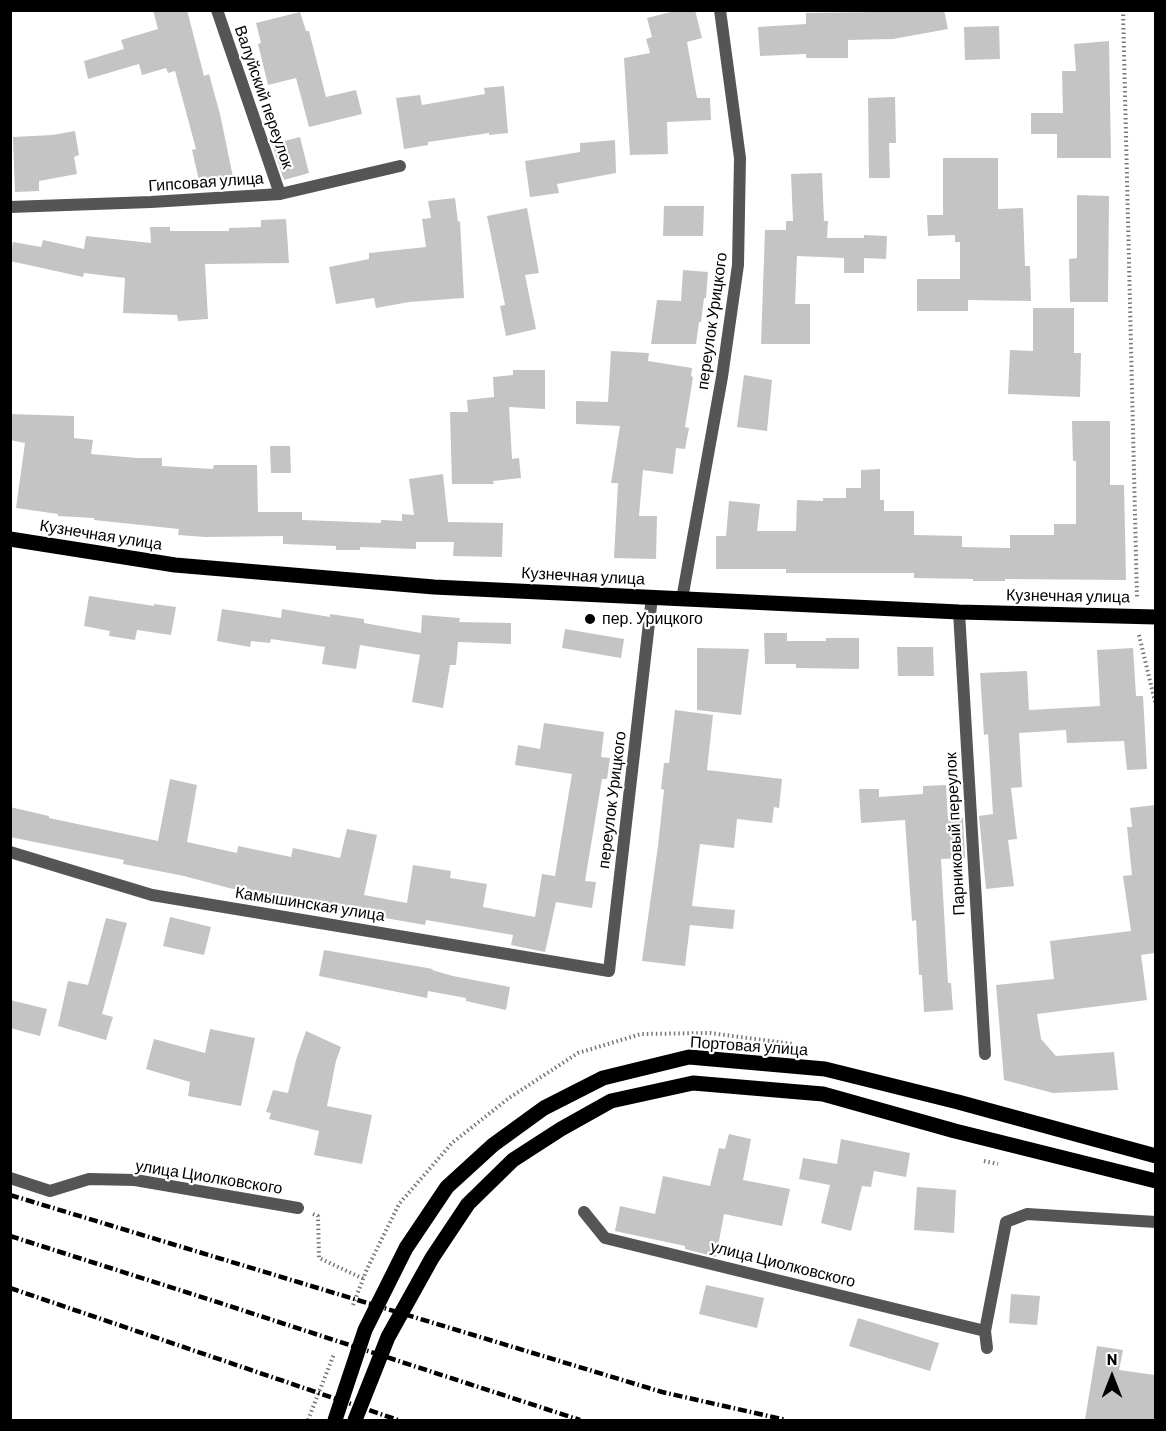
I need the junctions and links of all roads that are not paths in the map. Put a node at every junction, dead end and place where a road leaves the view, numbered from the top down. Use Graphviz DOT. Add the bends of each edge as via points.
graph roads {
  1 [pos="217,10"];
  2 [pos="720,10"];
  3 [pos="400,166"];
  4 [pos="280,194"];
  5 [pos="10,207"];
  6 [pos="10,539"];
  7 [pos="652,597"];
  8 [pos="682,599"];
  9 [pos="959,612"];
  10 [pos="1155,617"];
  11 [pos="10,852"];
  12 [pos="609,970"];
  13 [pos="985,1054"];
  14 [pos="1155,1156"];
  15 [pos="10,1178"];
  16 [pos="1155,1181"];
  17 [pos="298,1208"];
  18 [pos="584,1212"];
  19 [pos="1155,1222"];
  20 [pos="985,1330"];
  21 [pos="987,1348"];
  22 [pos="335,1420"];
  23 [pos="355,1420"];
  1 -- 4 [label="street, Валуйский переулок"];
  2 -- 8 [label="street, переулок Урицкого" via="740,158 738,265"];
  3 -- 4 [label="street, Гипсовая улица"];
  4 -- 5 [label="street, Гипсовая улица"];
  6 -- 7 [label="main road, Кузнечная улица" via="175,565 434,587"];
  7 -- 8 [label="main road, Кузнечная улица"];
  7 -- 12 [label="street, переулок Урицкого"];
  8 -- 9 [label="main road, Кузнечная улица"];
  9 -- 10 [label="main road, Кузнечная улица"];
  9 -- 13 [label="street, Парниковый переулок"];
  11 -- 12 [label="street, Камышинская улица" via="152,895"];
  14 -- 22 [label="main road, Портовая улица" via="825,1069 689,1057 603,1078 544,1108 493,1145 447,1187 406,1248 365,1330"];
  15 -- 17 [label="street, улица Циолковского" via="50,1191 89,1179 135,1180"];
  16 -- 23 [label="main road" via="823,1094 693,1083 612,1101 513,1160 468,1204 432,1258 388,1337"];
  18 -- 20 [label="street, улица Циолковского" via="605,1238"];
  19 -- 20 [label="street" via="1027,1214 1006,1222"];
  20 -- 21 [label="street"];
}
